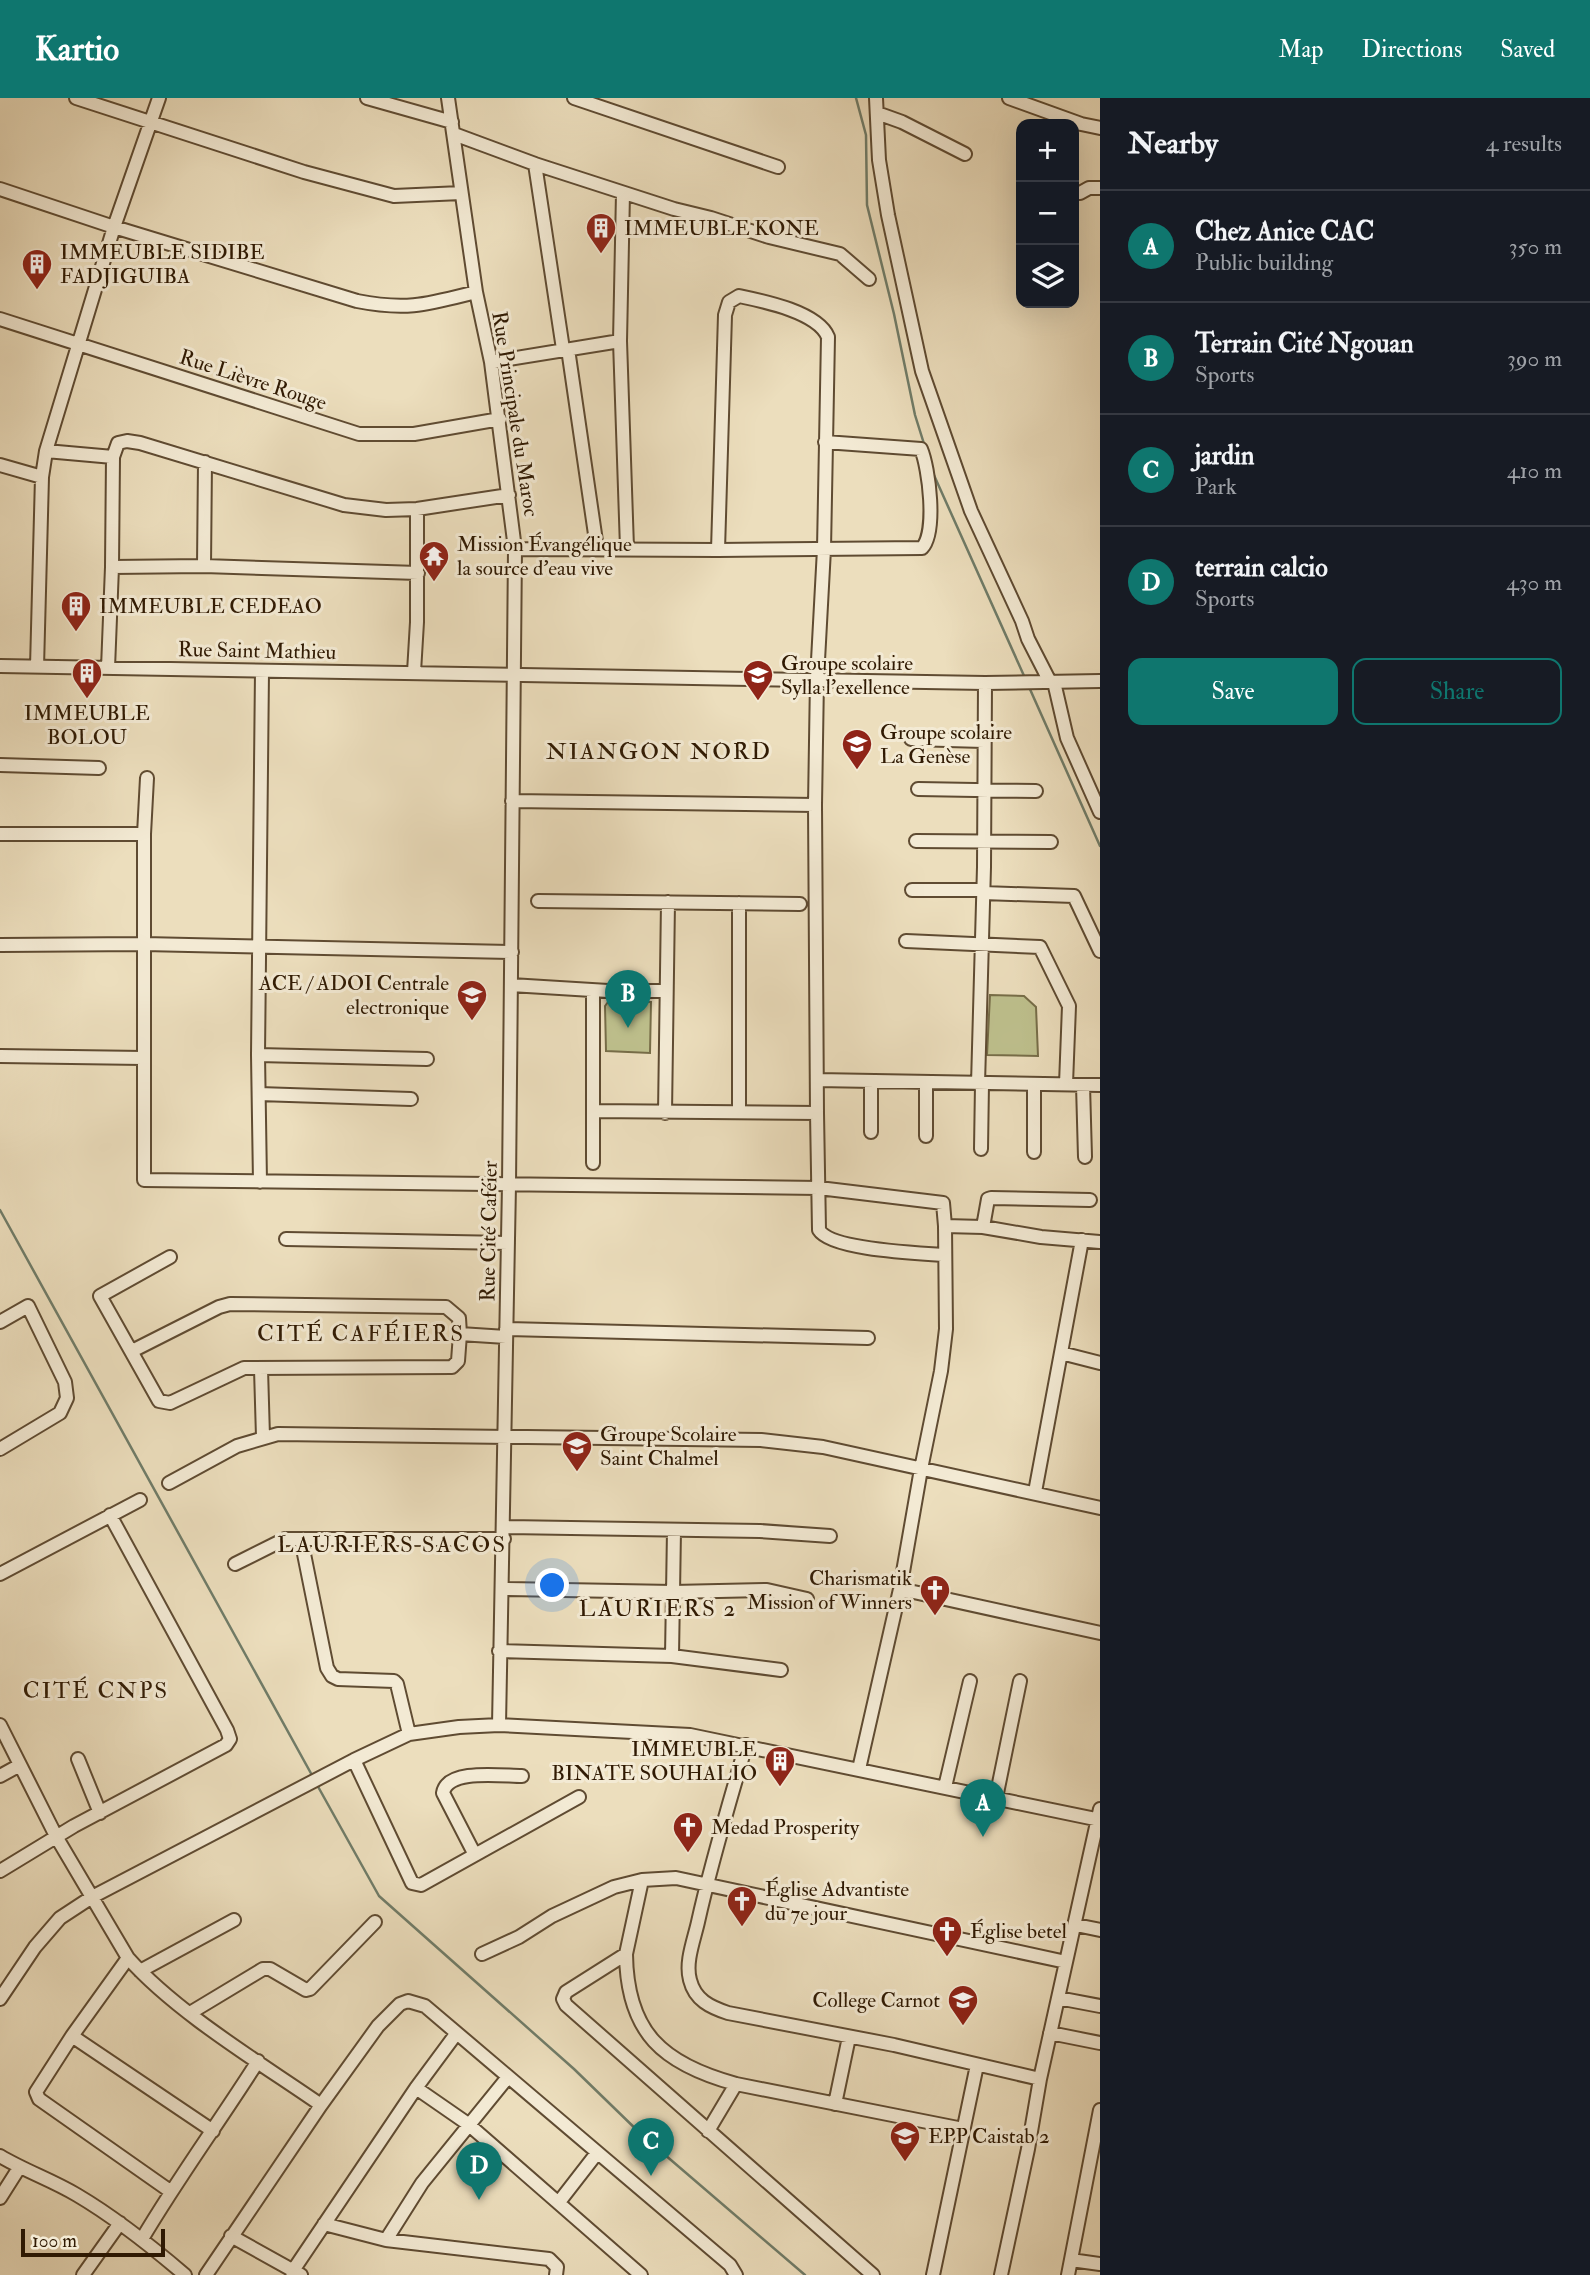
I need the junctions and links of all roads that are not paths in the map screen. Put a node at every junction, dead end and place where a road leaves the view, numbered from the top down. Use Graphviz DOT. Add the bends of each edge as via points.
graph roads {
  1 [pos="76,98"];
  2 [pos="159,98"];
  3 [pos="367,98"];
  4 [pos="448,98"];
  5 [pos="573,98"];
  6 [pos="876,98"];
  7 [pos="1009,98"];
  8 [pos="877,113"];
  9 [pos="152,124"];
  10 [pos="453,128"];
  11 [pos="1100,128"];
  12 [pos="965,154"];
  13 [pos="534,164"];
  14 [pos="778,167"];
  15 [pos="1100,188"];
  16 [pos="0,189"];
  17 [pos="461,193"];
  18 [pos="624,193"];
  19 [pos="1080,193"];
  20 [pos="114,227"];
  21 [pos="869,279"];
  22 [pos="476,292"];
  23 [pos="0,319"];
  24 [pos="620,341"];
  25 [pos="78,344"];
  26 [pos="565,349"];
  27 [pos="491,362"];
  28 [pos="500,419"];
  29 [pos="825,442"];
  30 [pos="46,451"];
  31 [pos="113,457"];
  32 [pos="205,461"];
  33 [pos="0,465"];
  34 [pos="42,477"];
  35 [pos="509,495"];
  36 [pos="417,509"];
  37 [pos="597,548"];
  38 [pos="627,548"];
  39 [pos="515,549"];
  40 [pos="718,550"];
  41 [pos="824,550"];
  42 [pos="204,566"];
  43 [pos="112,567"];
  44 [pos="418,573"];
  45 [pos="0,666"];
  46 [pos="37,667"];
  47 [pos="108,668"];
  48 [pos="262,671"];
  49 [pos="414,672"];
  50 [pos="513,674"];
  51 [pos="817,679"];
  52 [pos="1100,681"];
  53 [pos="1051,682"];
  54 [pos="985,683"];
  55 [pos="513,737"];
  56 [pos="911,739"];
  57 [pos="984,741"];
  58 [pos="0,765"];
  59 [pos="99,768"];
  60 [pos="147,778"];
  61 [pos="918,789"];
  62 [pos="984,789"];
  63 [pos="1036,791"];
  64 [pos="512,801"];
  65 [pos="815,805"];
  66 [pos="1100,813"];
  67 [pos="0,834"];
  68 [pos="144,834"];
  69 [pos="984,840"];
  70 [pos="916,841"];
  71 [pos="1051,842"];
  72 [pos="912,890"];
  73 [pos="983,892"];
  74 [pos="537,901"];
  75 [pos="668,902"];
  76 [pos="739,903"];
  77 [pos="800,904"];
  78 [pos="906,941"];
  79 [pos="144,944"];
  80 [pos="982,944"];
  81 [pos="0,945"];
  82 [pos="258,948"];
  83 [pos="1100,951"];
  84 [pos="512,952"];
  85 [pos="511,985"];
  86 [pos="593,991"];
  87 [pos="666,991"];
  88 [pos="258,1055"];
  89 [pos="0,1056"];
  90 [pos="143,1058"];
  91 [pos="427,1059"];
  92 [pos="817,1080"];
  93 [pos="871,1081"];
  94 [pos="926,1082"];
  95 [pos="980,1084"];
  96 [pos="1034,1084"];
  97 [pos="1066,1084"];
  98 [pos="1083,1084"];
  99 [pos="1100,1085"];
  100 [pos="259,1094"];
  101 [pos="411,1099"];
  102 [pos="593,1111"];
  103 [pos="739,1112"];
  104 [pos="665,1113"];
  105 [pos="817,1113"];
  106 [pos="871,1132"];
  107 [pos="926,1136"];
  108 [pos="981,1149"];
  109 [pos="1034,1152"];
  110 [pos="1085,1157"];
  111 [pos="593,1163"];
  112 [pos="260,1182"];
  113 [pos="509,1185"];
  114 [pos="819,1188"];
  115 [pos="1090,1200"];
  116 [pos="945,1226"];
  117 [pos="983,1227"];
  118 [pos="286,1239"];
  119 [pos="1082,1240"];
  120 [pos="1100,1242"];
  121 [pos="508,1243"];
  122 [pos="944,1255"];
  123 [pos="170,1257"];
  124 [pos="0,1322"];
  125 [pos="506,1333"];
  126 [pos="460,1334"];
  127 [pos="868,1338"];
  128 [pos="132,1351"];
  129 [pos="1061,1353"];
  130 [pos="1100,1363"];
  131 [pos="261,1369"];
  132 [pos="263,1437"];
  133 [pos="506,1437"];
  134 [pos="0,1449"];
  135 [pos="921,1469"];
  136 [pos="169,1483"];
  137 [pos="1035,1492"];
  138 [pos="140,1500"];
  139 [pos="1100,1508"];
  140 [pos="110,1515"];
  141 [pos="674,1530"];
  142 [pos="504,1533"];
  143 [pos="830,1536"];
  144 [pos="301,1539"];
  145 [pos="235,1564"];
  146 [pos="0,1574"];
  147 [pos="503,1589"];
  148 [pos="900,1589"];
  149 [pos="673,1592"];
  150 [pos="807,1599"];
  151 [pos="1100,1633"];
  152 [pos="499,1651"];
  153 [pos="672,1656"];
  154 [pos="782,1670"];
  155 [pos="970,1681"];
  156 [pos="1020,1681"];
  157 [pos="0,1725"];
  158 [pos="499,1725"];
  159 [pos="409,1734"];
  160 [pos="746,1745"];
  161 [pos="78,1759"];
  162 [pos="354,1760"];
  163 [pos="20,1765"];
  164 [pos="859,1769"];
  165 [pos="0,1776"];
  166 [pos="522,1776"];
  167 [pos="945,1787"];
  168 [pos="579,1797"];
  169 [pos="996,1798"];
  170 [pos="100,1813"];
  171 [pos="1099,1816"];
  172 [pos="57,1838"];
  173 [pos="475,1855"];
  174 [pos="0,1871"];
  175 [pos="642,1880"];
  176 [pos="707,1883"];
  177 [pos="92,1897"];
  178 [pos="234,1920"];
  179 [pos="375,1922"];
  180 [pos="1076,1925"];
  181 [pos="1100,1930"];
  182 [pos="482,1954"];
  183 [pos="626,1954"];
  184 [pos="128,1958"];
  185 [pos="1066,1962"];
  186 [pos="140,1971"];
  187 [pos="0,1998"];
  188 [pos="1058,1998"];
  189 [pos="1100,2006"];
  190 [pos="190,2012"];
  191 [pos="1051,2033"];
  192 [pos="457,2034"];
  193 [pos="72,2036"];
  194 [pos="849,2037"];
  195 [pos="1100,2043"];
  196 [pos="258,2061"];
  197 [pos="978,2065"];
  198 [pos="508,2077"];
  199 [pos="1040,2079"];
  200 [pos="736,2084"];
  201 [pos="416,2088"];
  202 [pos="835,2104"];
  203 [pos="321,2105"];
  204 [pos="1100,2110"];
  205 [pos="468,2124"];
  206 [pos="963,2129"];
  207 [pos="213,2131"];
  208 [pos="708,2131"];
  209 [pos="597,2153"];
  210 [pos="0,2156"];
  211 [pos="19,2168"];
  212 [pos="170,2191"];
  213 [pos="0,2198"];
  214 [pos="559,2203"];
  215 [pos="120,2223"];
  216 [pos="324,2224"];
  217 [pos="232,2236"];
  218 [pos="142,2239"];
  219 [pos="386,2240"];
  220 [pos="1071,2260"];
  221 [pos="1100,2264"];
  222 [pos="297,2273"];
  223 [pos="83,2275"];
  224 [pos="185,2275"];
  225 [pos="206,2275"];
  226 [pos="556,2275"];
  227 [pos="641,2275"];
  228 [pos="736,2275"];
  229 [pos="873,2275"];
  230 [pos="933,2275"];
  231 [pos="1001,2275"];
  232 [pos="1068,2275"];
  1 -- 9 [label="street"];
  2 -- 9 [label="street"];
  3 -- 10 [label="street"];
  4 -- 10 [label="street, Rue Principale du Maroc"];
  5 -- 14 [label="street"];
  6 -- 8 [label="street"];
  7 -- 11 [label="street"];
  8 -- 12 [label="street"];
  8 -- 53 [label="street" via="888,215 922,371 971,511 1027,639"];
  9 -- 17 [label="street" via="394,196"];
  9 -- 20 [label="street"];
  10 -- 13 [label="street"];
  10 -- 17 [label="street, Rue Principale du Maroc"];
  13 -- 18 [label="street"];
  13 -- 26 [label="street"];
  15 -- 19 [label="street"];
  16 -- 20 [label="street"];
  17 -- 22 [label="street, Rue Principale du Maroc"];
  18 -- 21 [label="street" via="840,254"];
  18 -- 24 [label="street"];
  20 -- 22 [label="street" via="367,303 421,306"];
  20 -- 25 [label="street"];
  22 -- 27 [label="street, Rue Principale du Maroc"];
  23 -- 25 [label="street, Rue Lièvre Rouge"];
  24 -- 26 [label="street"];
  24 -- 38 [label="street"];
  25 -- 28 [label="street, Rue Lièvre Rouge" via="359,434 414,434"];
  25 -- 30 [label="street"];
  26 -- 27 [label="street"];
  26 -- 37 [label="street"];
  27 -- 28 [label="street, Rue Principale du Maroc"];
  28 -- 35 [label="street, Rue Principale du Maroc"];
  29 -- 40 [label="street" via="825,331 780,306 733,298 725,315"];
  29 -- 41 [label="street"];
  29 -- 41 [label="street" via="919,448 931,488 928,538 922,548"];
  30 -- 31 [label="street"];
  30 -- 34 [label="street"];
  31 -- 32 [label="street" via="118,443 127,441"];
  31 -- 43 [label="street"];
  32 -- 36 [label="street" via="344,505"];
  32 -- 42 [label="street"];
  33 -- 34 [label="street"];
  34 -- 46 [label="street"];
  35 -- 36 [label="street"];
  35 -- 39 [label="street, Rue Principale du Maroc"];
  36 -- 44 [label="street"];
  37 -- 38 [label="street"];
  37 -- 39 [label="street"];
  38 -- 40 [label="street"];
  39 -- 50 [label="street, Rue Principale du Maroc"];
  40 -- 41 [label="street"];
  41 -- 51 [label="street"];
  42 -- 43 [label="street"];
  42 -- 44 [label="street"];
  43 -- 47 [label="street"];
  44 -- 49 [label="street"];
  45 -- 46 [label="street, Rue Saint Mathieu"];
  46 -- 47 [label="street, Rue Saint Mathieu"];
  47 -- 48 [label="street, Rue Saint Mathieu"];
  48 -- 49 [label="street, Rue Saint Mathieu"];
  48 -- 82 [label="street"];
  49 -- 50 [label="street, Rue Saint Mathieu"];
  50 -- 51 [label="street, Rue Saint Mathieu"];
  50 -- 55 [label="street, Rue Principale du Maroc"];
  51 -- 54 [label="street, Rue Saint Mathieu"];
  51 -- 65 [label="street"];
  52 -- 53 [label="street, Rue Saint Mathieu"];
  53 -- 54 [label="street, Rue Saint Mathieu"];
  53 -- 66 [label="street" via="1067,738"];
  54 -- 57 [label="street"];
  55 -- 64 [label="street, Rue Cité Caféier"];
  56 -- 57 [label="street"];
  57 -- 62 [label="street"];
  58 -- 59 [label="street"];
  60 -- 68 [label="street"];
  61 -- 62 [label="street"];
  62 -- 63 [label="street"];
  62 -- 69 [label="street"];
  64 -- 65 [label="street"];
  64 -- 84 [label="street, Rue Cité Caféier"];
  65 -- 92 [label="street"];
  67 -- 68 [label="street"];
  68 -- 79 [label="street"];
  69 -- 70 [label="street"];
  69 -- 71 [label="street"];
  69 -- 73 [label="street"];
  72 -- 73 [label="street"];
  73 -- 80 [label="street"];
  73 -- 83 [label="street" via="1074,896"];
  74 -- 75 [label="street"];
  75 -- 76 [label="street"];
  75 -- 87 [label="street"];
  76 -- 77 [label="street"];
  76 -- 103 [label="street"];
  78 -- 80 [label="street"];
  79 -- 81 [label="street"];
  79 -- 82 [label="street"];
  79 -- 90 [label="street"];
  80 -- 95 [label="street"];
  80 -- 97 [label="street" via="1040,947 1045,954 1069,1006"];
  82 -- 84 [label="street"];
  82 -- 88 [label="street"];
  84 -- 85 [label="street, Rue Cité Caféier"];
  85 -- 86 [label="street"];
  85 -- 113 [label="street, Rue Cité Caféier"];
  86 -- 87 [label="street"];
  86 -- 102 [label="street"];
  87 -- 104 [label="street"];
  88 -- 91 [label="street"];
  88 -- 100 [label="street"];
  89 -- 90 [label="street"];
  90 -- 112 [label="street" via="144,1180"];
  92 -- 93 [label="street"];
  92 -- 105 [label="street"];
  93 -- 94 [label="street"];
  93 -- 106 [label="street"];
  94 -- 95 [label="street"];
  94 -- 107 [label="street"];
  95 -- 96 [label="street"];
  95 -- 108 [label="street"];
  96 -- 97 [label="street"];
  96 -- 109 [label="street"];
  97 -- 98 [label="street"];
  98 -- 99 [label="street"];
  98 -- 110 [label="street"];
  100 -- 101 [label="street"];
  100 -- 112 [label="street"];
  102 -- 104 [label="street"];
  102 -- 111 [label="street"];
  103 -- 104 [label="street"];
  103 -- 105 [label="street"];
  105 -- 114 [label="street"];
  112 -- 113 [label="street"];
  113 -- 114 [label="street"];
  113 -- 121 [label="street, Rue Cité Caféier"];
  114 -- 116 [label="street" via="940,1201"];
  114 -- 122 [label="street" via="818,1230 828,1240"];
  115 -- 117 [label="street" via="991,1198"];
  116 -- 117 [label="street"];
  116 -- 122 [label="street"];
  117 -- 119 [label="street"];
  118 -- 121 [label="street"];
  119 -- 120 [label="street"];
  119 -- 129 [label="street"];
  121 -- 125 [label="street, Rue Cité Caféier"];
  122 -- 135 [label="street" via="946,1329"];
  123 -- 128 [label="street" via="100,1296"];
  124 -- 134 [label="street" via="28,1306 65,1382 67,1398 60,1413"];
  125 -- 126 [label="street"];
  125 -- 127 [label="street"];
  125 -- 133 [label="street, Rue Cité Caféier"];
  126 -- 128 [label="street" via="459,1318 446,1307 230,1304"];
  126 -- 131 [label="street" via="458,1361 452,1367"];
  128 -- 131 [label="street" via="159,1401 165,1404 244,1368"];
  129 -- 130 [label="street"];
  129 -- 137 [label="street"];
  131 -- 132 [label="street"];
  132 -- 133 [label="street"];
  132 -- 136 [label="street"];
  133 -- 135 [label="street" via="761,1440 823,1447"];
  133 -- 142 [label="street, Rue Cité Caféier"];
  135 -- 137 [label="street"];
  135 -- 148 [label="street"];
  137 -- 139 [label="street"];
  138 -- 140 [label="street"];
  140 -- 146 [label="street"];
  140 -- 170 [label="street" via="230,1739"];
  141 -- 142 [label="street"];
  141 -- 143 [label="street"];
  141 -- 149 [label="street"];
  142 -- 144 [label="street"];
  142 -- 147 [label="street, Rue Cité Caféier"];
  144 -- 145 [label="street" via="280,1541"];
  144 -- 159 [label="street" via="327,1668 338,1679 394,1681"];
  147 -- 149 [label="street"];
  147 -- 152 [label="street, Rue Cité Caféier"];
  148 -- 151 [label="street"];
  148 -- 164 [label="street"];
  149 -- 150 [label="street" via="767,1590"];
  149 -- 153 [label="street"];
  152 -- 153 [label="street"];
  152 -- 158 [label="street, Rue Cité Caféier"];
  153 -- 154 [label="street"];
  155 -- 167 [label="street"];
  156 -- 169 [label="street"];
  157 -- 163 [label="street"];
  158 -- 159 [label="street"];
  158 -- 160 [label="street" via="667,1733"];
  159 -- 162 [label="street"];
  160 -- 164 [label="street"];
  160 -- 176 [label="street"];
  161 -- 170 [label="street"];
  162 -- 173 [label="street" via="412,1883 421,1885"];
  162 -- 177 [label="street"];
  163 -- 165 [label="street"];
  163 -- 172 [label="street"];
  164 -- 167 [label="street"];
  166 -- 173 [label="street" via="467,1776 445,1785 443,1793"];
  167 -- 169 [label="street"];
  168 -- 173 [label="street"];
  169 -- 171 [label="street"];
  170 -- 172 [label="street"];
  171 -- 180 [label="street"];
  172 -- 174 [label="street"];
  172 -- 177 [label="street"];
  175 -- 176 [label="street" via="676,1878"];
  175 -- 182 [label="street" via="584,1900"];
  175 -- 183 [label="street"];
  176 -- 185 [label="street"];
  176 -- 194 [label="street" via="688,1967 699,1998 728,2013"];
  177 -- 184 [label="street"];
  177 -- 187 [label="street" via="60,1918"];
  178 -- 186 [label="street"];
  179 -- 190 [label="street" via="310,1989 264,1969"];
  180 -- 181 [label="street"];
  180 -- 185 [label="street"];
  183 -- 200 [label="street" via="630,1999 647,2033 679,2062"];
  183 -- 208 [label="street" via="566,1992 563,1999"];
  184 -- 186 [label="street"];
  184 -- 193 [label="street"];
  185 -- 188 [label="street"];
  186 -- 190 [label="street"];
  188 -- 189 [label="street"];
  188 -- 191 [label="street"];
  190 -- 196 [label="street"];
  191 -- 195 [label="street"];
  191 -- 199 [label="street"];
  192 -- 198 [label="street"];
  192 -- 201 [label="street"];
  192 -- 203 [label="street" via="425,2006 408,2000 400,2004 378,2026"];
  193 -- 207 [label="street"];
  193 -- 212 [label="street" via="37,2088 39,2099"];
  194 -- 197 [label="street"];
  194 -- 202 [label="street"];
  196 -- 203 [label="street"];
  196 -- 207 [label="street"];
  197 -- 199 [label="street"];
  197 -- 206 [label="street"];
  198 -- 205 [label="street"];
  198 -- 209 [label="street"];
  199 -- 231 [label="street"];
  200 -- 202 [label="street"];
  200 -- 208 [label="street"];
  201 -- 205 [label="street"];
  201 -- 216 [label="street"];
  202 -- 206 [label="street"];
  203 -- 217 [label="street"];
  204 -- 220 [label="street"];
  205 -- 214 [label="street"];
  205 -- 219 [label="street" via="422,2183"];
  206 -- 230 [label="street"];
  207 -- 212 [label="street"];
  208 -- 229 [label="street"];
  209 -- 214 [label="street"];
  209 -- 228 [label="street" via="730,2265"];
  210 -- 211 [label="street"];
  211 -- 213 [label="street"];
  211 -- 215 [label="street" via="76,2194"];
  212 -- 218 [label="street"];
  214 -- 227 [label="street"];
  215 -- 218 [label="street"];
  215 -- 223 [label="street"];
  216 -- 219 [label="street"];
  216 -- 222 [label="street"];
  217 -- 222 [label="street"];
  217 -- 225 [label="street"];
  218 -- 224 [label="street"];
  219 -- 226 [label="street" via="549,2259 557,2267"];
  220 -- 221 [label="street"];
  220 -- 232 [label="street"];
}
